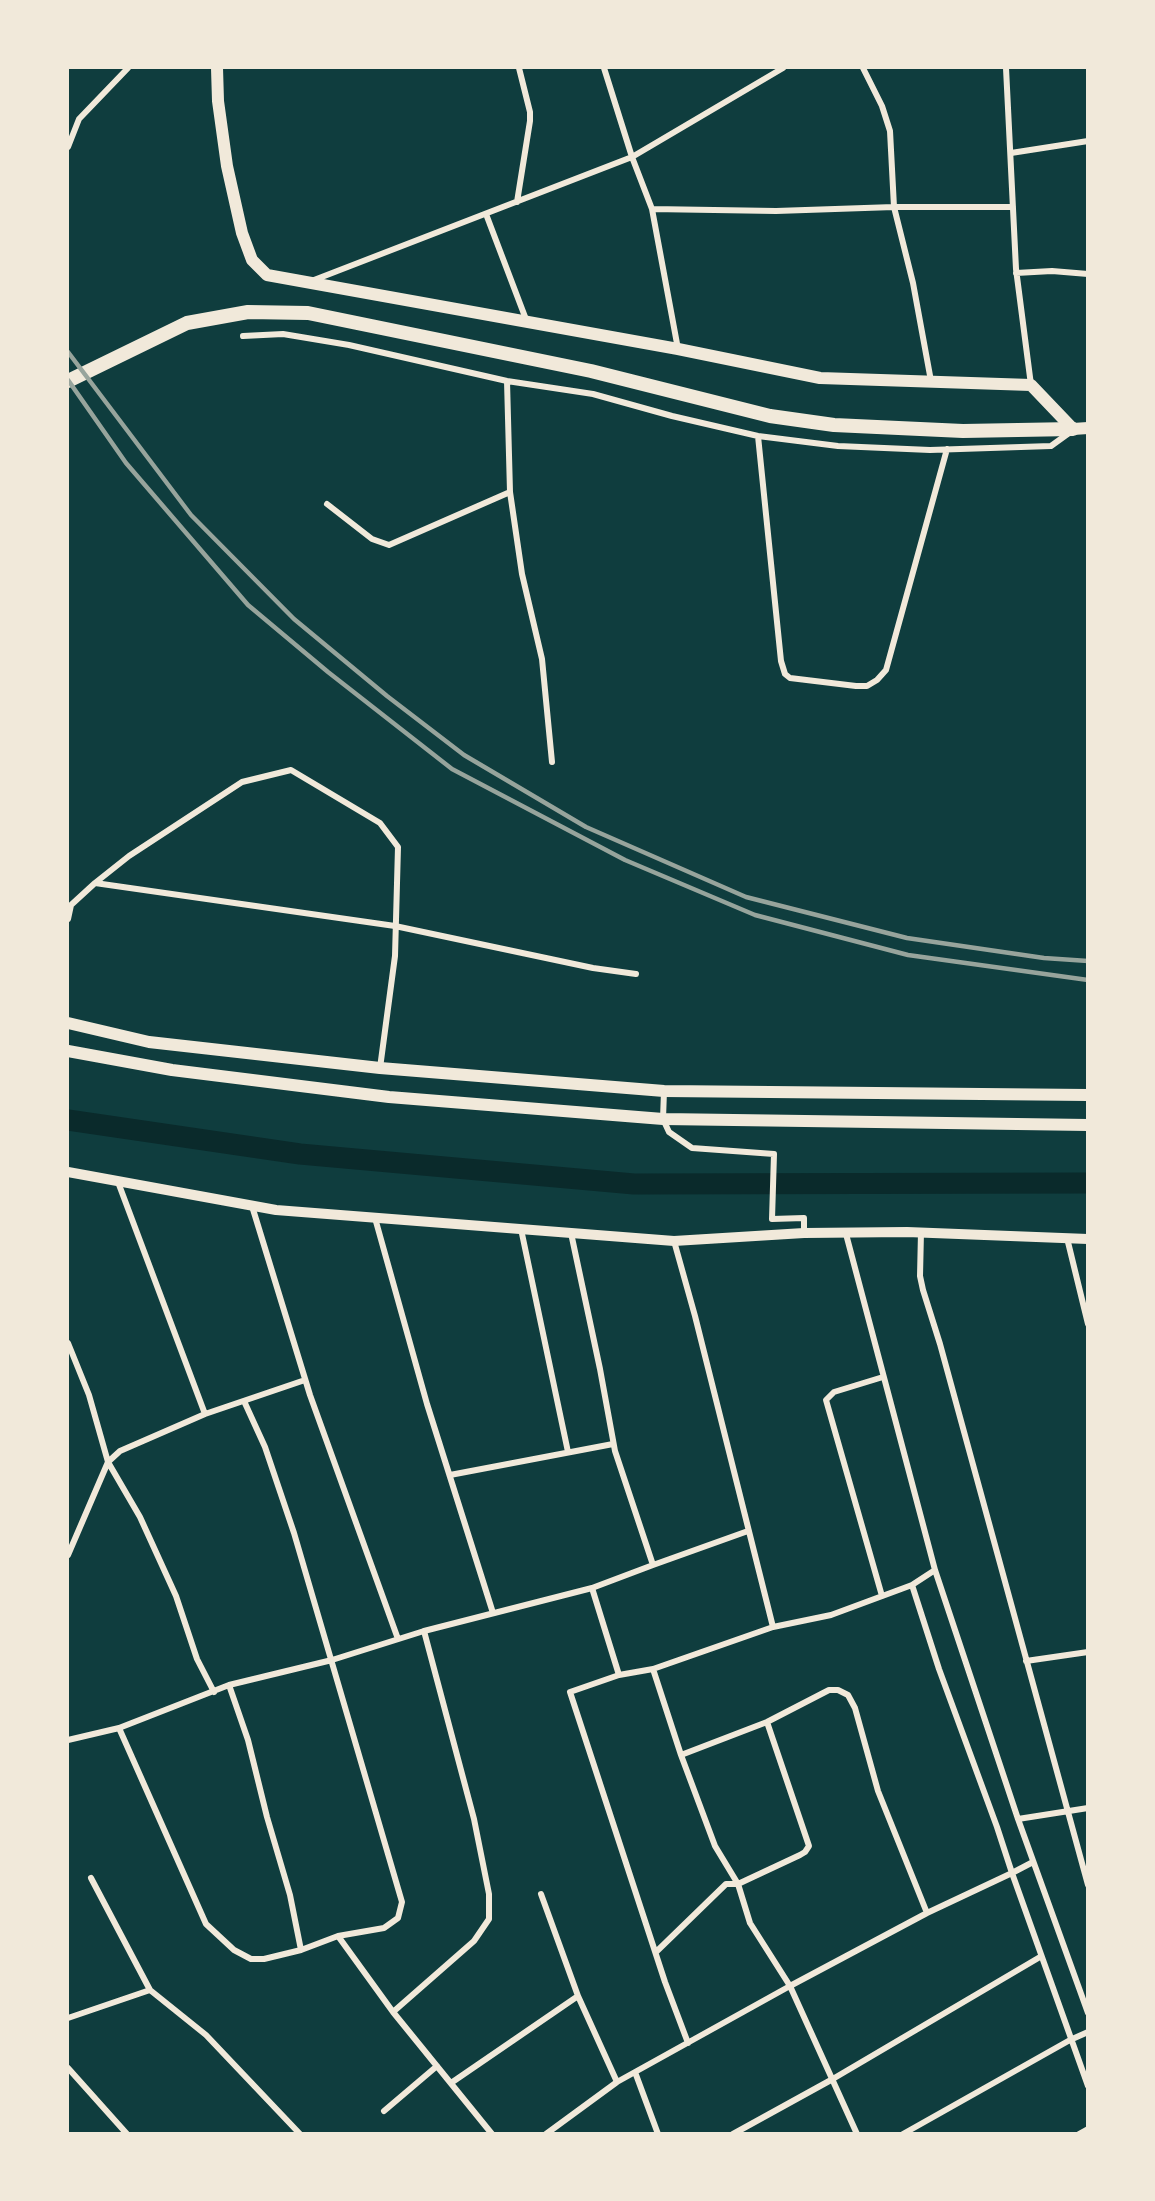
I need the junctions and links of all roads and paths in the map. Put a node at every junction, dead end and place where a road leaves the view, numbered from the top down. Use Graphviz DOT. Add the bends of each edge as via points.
graph roads {
  1 [pos="128,68"];
  2 [pos="217,68"];
  3 [pos="519,68"];
  4 [pos="604,68"];
  5 [pos="783,68"];
  6 [pos="863,68"];
  7 [pos="1006,68"];
  8 [pos="1088,141"];
  9 [pos="68,147"];
  10 [pos="1011,153"];
  11 [pos="632,157"];
  12 [pos="517,202"];
  13 [pos="894,207"];
  14 [pos="1013,207"];
  15 [pos="652,209"];
  16 [pos="486,214"];
  17 [pos="1016,273"];
  18 [pos="1088,274"];
  19 [pos="309,282"];
  20 [pos="526,322"];
  21 [pos="243,336"];
  22 [pos="678,349"];
  23 [pos="68,381"];
  24 [pos="507,381"];
  25 [pos="931,382"];
  26 [pos="1031,385"];
  27 [pos="1081,429"];
  28 [pos="758,436"];
  29 [pos="947,449"];
  30 [pos="510,492"];
  31 [pos="327,504"];
  32 [pos="552,762"];
  33 [pos="94,883"];
  34 [pos="69,903"];
  35 [pos="68,920"];
  36 [pos="395,926"];
  37 [pos="636,974"];
  38 [pos="68,1023"];
  39 [pos="68,1051"];
  40 [pos="380,1068"];
  41 [pos="664,1091"];
  42 [pos="1088,1095"];
  43 [pos="663,1119"];
  44 [pos="1088,1125"];
  45 [pos="68,1172"];
  46 [pos="118,1182"];
  47 [pos="252,1206"];
  48 [pos="375,1218"];
  49 [pos="521,1229"];
  50 [pos="921,1232"];
  51 [pos="571,1233"];
  52 [pos="804,1233"];
  53 [pos="846,1234"];
  54 [pos="1067,1238"];
  55 [pos="1088,1239"];
  56 [pos="674,1241"];
  57 [pos="1088,1324"];
  58 [pos="68,1343"];
  59 [pos="883,1377"];
  60 [pos="306,1380"];
  61 [pos="244,1401"];
  62 [pos="205,1413"];
  63 [pos="613,1444"];
  64 [pos="568,1452"];
  65 [pos="108,1462"];
  66 [pos="450,1475"];
  67 [pos="748,1531"];
  68 [pos="68,1555"];
  69 [pos="653,1565"];
  70 [pos="934,1570"];
  71 [pos="912,1585"];
  72 [pos="592,1588"];
  73 [pos="882,1596"];
  74 [pos="493,1613"];
  75 [pos="773,1627"];
  76 [pos="424,1631"];
  77 [pos="398,1639"];
  78 [pos="1088,1652"];
  79 [pos="332,1660"];
  80 [pos="1026,1660"];
  81 [pos="653,1669"];
  82 [pos="619,1675"];
  83 [pos="229,1685"];
  84 [pos="214,1692"];
  85 [pos="766,1722"];
  86 [pos="119,1728"];
  87 [pos="68,1740"];
  88 [pos="681,1755"];
  89 [pos="1088,1808"];
  90 [pos="1066,1811"];
  91 [pos="1018,1819"];
  92 [pos="1033,1862"];
  93 [pos="1012,1873"];
  94 [pos="91,1878"];
  95 [pos="738,1884"];
  96 [pos="1088,1885"];
  97 [pos="541,1894"];
  98 [pos="927,1913"];
  99 [pos="338,1936"];
  100 [pos="301,1950"];
  101 [pos="656,1952"];
  102 [pos="1040,1957"];
  103 [pos="790,1986"];
  104 [pos="150,1990"];
  105 [pos="578,1996"];
  106 [pos="393,2012"];
  107 [pos="1088,2013"];
  108 [pos="68,2018"];
  109 [pos="1088,2032"];
  110 [pos="1070,2040"];
  111 [pos="688,2043"];
  112 [pos="437,2066"];
  113 [pos="68,2068"];
  114 [pos="635,2072"];
  115 [pos="831,2080"];
  116 [pos="617,2082"];
  117 [pos="451,2083"];
  118 [pos="1088,2086"];
  119 [pos="384,2111"];
  120 [pos="750,2125"];
  121 [pos="1088,2129"];
  122 [pos="127,2133"];
  123 [pos="300,2133"];
  124 [pos="492,2133"];
  125 [pos="546,2133"];
  126 [pos="658,2133"];
  127 [pos="733,2133"];
  128 [pos="754,2133"];
  129 [pos="856,2133"];
  130 [pos="903,2133"];
  131 [pos="1079,2133"];
  1 -- 9 [label="street" via="79,119"];
  2 -- 19 [label="main road" via="227,166 252,260 267,275"];
  3 -- 12 [label="street" via="530,121"];
  4 -- 11 [label="street"];
  5 -- 11 [label="street"];
  6 -- 13 [label="street" via="890,131"];
  7 -- 10 [label="street"];
  8 -- 10 [label="street"];
  10 -- 14 [label="street"];
  11 -- 12 [label="street"];
  11 -- 15 [label="street"];
  12 -- 16 [label="street"];
  13 -- 14 [label="street"];
  13 -- 15 [label="street" via="776,211"];
  13 -- 25 [label="street" via="913,282"];
  14 -- 17 [label="street"];
  15 -- 22 [label="street"];
  16 -- 19 [label="street"];
  16 -- 20 [label="street"];
  17 -- 18 [label="street"];
  17 -- 26 [label="street"];
  19 -- 20 [label="main road"];
  20 -- 22 [label="main road"];
  21 -- 24 [label="street" via="283,334 349,345"];
  22 -- 25 [label="main road" via="820,378"];
  23 -- 27 [label="main road" via="187,323 248,312 308,313 591,371 770,416 834,425 952,430"];
  24 -- 28 [label="street" via="593,394"];
  24 -- 30 [label="street"];
  25 -- 26 [label="main road"];
  26 -- 27 [label="main road"];
  27 -- 29 [label="street" via="1051,446"];
  28 -- 29 [label="street" via="838,446"];
  28 -- 29 [label="street" via="785,674 790,678 856,686 867,686 886,670"];
  30 -- 31 [label="street" via="389,545 372,539"];
  30 -- 32 [label="street" via="522,574 542,659"];
  33 -- 34 [label="street"];
  33 -- 36 [label="street"];
  33 -- 36 [label="street" via="242,782 291,770 381,824 391,835 398,847"];
  34 -- 35 [label="street"];
  36 -- 37 [label="street"];
  36 -- 40 [label="street" via="395,956"];
  38 -- 40 [label="main road" via="149,1042"];
  39 -- 43 [label="main road" via="172,1070 390,1097"];
  40 -- 41 [label="main road"];
  41 -- 42 [label="main road"];
  41 -- 43 [label="street"];
  43 -- 44 [label="main road"];
  43 -- 52 [label="street" via="669,1132 692,1148 774,1154 772,1219 804,1218"];
  45 -- 46 [label="street"];
  46 -- 47 [label="street"];
  46 -- 62 [label="street"];
  47 -- 48 [label="street"];
  47 -- 60 [label="street"];
  48 -- 49 [label="street"];
  48 -- 66 [label="street"];
  49 -- 51 [label="street"];
  49 -- 64 [label="street"];
  50 -- 53 [label="street"];
  50 -- 54 [label="street"];
  50 -- 80 [label="street" via="923,1290"];
  51 -- 56 [label="street"];
  51 -- 63 [label="street"];
  52 -- 53 [label="street"];
  52 -- 56 [label="street"];
  53 -- 59 [label="street"];
  54 -- 55 [label="street"];
  54 -- 57 [label="street"];
  56 -- 67 [label="street"];
  58 -- 65 [label="street" via="89,1395"];
  59 -- 70 [label="street"];
  59 -- 73 [label="street" via="834,1392 826,1400"];
  60 -- 61 [label="street"];
  60 -- 77 [label="street"];
  61 -- 62 [label="street"];
  61 -- 79 [label="street" via="265,1447"];
  62 -- 65 [label="street" via="120,1451"];
  63 -- 64 [label="street"];
  63 -- 69 [label="street"];
  64 -- 66 [label="street"];
  65 -- 68 [label="street"];
  65 -- 84 [label="street" via="172,1586"];
  66 -- 74 [label="street"];
  67 -- 69 [label="street"];
  67 -- 75 [label="street"];
  69 -- 72 [label="street"];
  70 -- 71 [label="street"];
  70 -- 91 [label="street"];
  71 -- 73 [label="street"];
  71 -- 93 [label="street"];
  72 -- 74 [label="street"];
  72 -- 82 [label="street"];
  73 -- 75 [label="street" via="831,1615"];
  74 -- 76 [label="street"];
  75 -- 81 [label="street"];
  76 -- 77 [label="street"];
  76 -- 106 [label="street" via="474,1819 489,1894 489,1919 474,1941"];
  77 -- 79 [label="street"];
  78 -- 80 [label="street"];
  79 -- 83 [label="street"];
  79 -- 99 [label="street" via="402,1902 398,1918 384,1928"];
  80 -- 90 [label="street"];
  81 -- 82 [label="street"];
  81 -- 88 [label="street"];
  82 -- 101 [label="street" via="570,1692"];
  83 -- 84 [label="street"];
  83 -- 100 [label="street" via="248,1740"];
  84 -- 86 [label="street"];
  85 -- 88 [label="street"];
  85 -- 95 [label="street" via="809,1846 800,1855"];
  85 -- 98 [label="street" via="829,1690 848,1695 878,1791"];
  86 -- 87 [label="street"];
  86 -- 100 [label="street" via="206,1924 234,1950 251,1959"];
  88 -- 95 [label="street" via="715,1846"];
  89 -- 90 [label="street"];
  90 -- 91 [label="street"];
  90 -- 96 [label="street"];
  91 -- 92 [label="street"];
  92 -- 93 [label="street"];
  92 -- 107 [label="street"];
  93 -- 98 [label="street"];
  93 -- 102 [label="street"];
  94 -- 104 [label="street"];
  95 -- 101 [label="street" via="726,1884"];
  95 -- 103 [label="street" via="750,1923"];
  97 -- 105 [label="street"];
  98 -- 103 [label="street"];
  99 -- 100 [label="street"];
  99 -- 106 [label="street"];
  101 -- 111 [label="street"];
  102 -- 110 [label="street"];
  102 -- 115 [label="street"];
  103 -- 111 [label="street"];
  103 -- 115 [label="street"];
  104 -- 108 [label="street"];
  104 -- 123 [label="street" via="206,2035"];
  105 -- 116 [label="street"];
  105 -- 117 [label="street"];
  106 -- 112 [label="street"];
  109 -- 110 [label="street"];
  110 -- 118 [label="street"];
  110 -- 130 [label="street"];
  111 -- 114 [label="street"];
  112 -- 117 [label="street"];
  112 -- 119 [label="street"];
  113 -- 122 [label="street"];
  114 -- 116 [label="street"];
  114 -- 126 [label="street"];
  115 -- 120 [label="street"];
  115 -- 129 [label="street"];
  116 -- 125 [label="street"];
  117 -- 124 [label="street"];
  120 -- 127 [label="street"];
  120 -- 128 [label="street"];
  121 -- 131 [label="street"];
}
